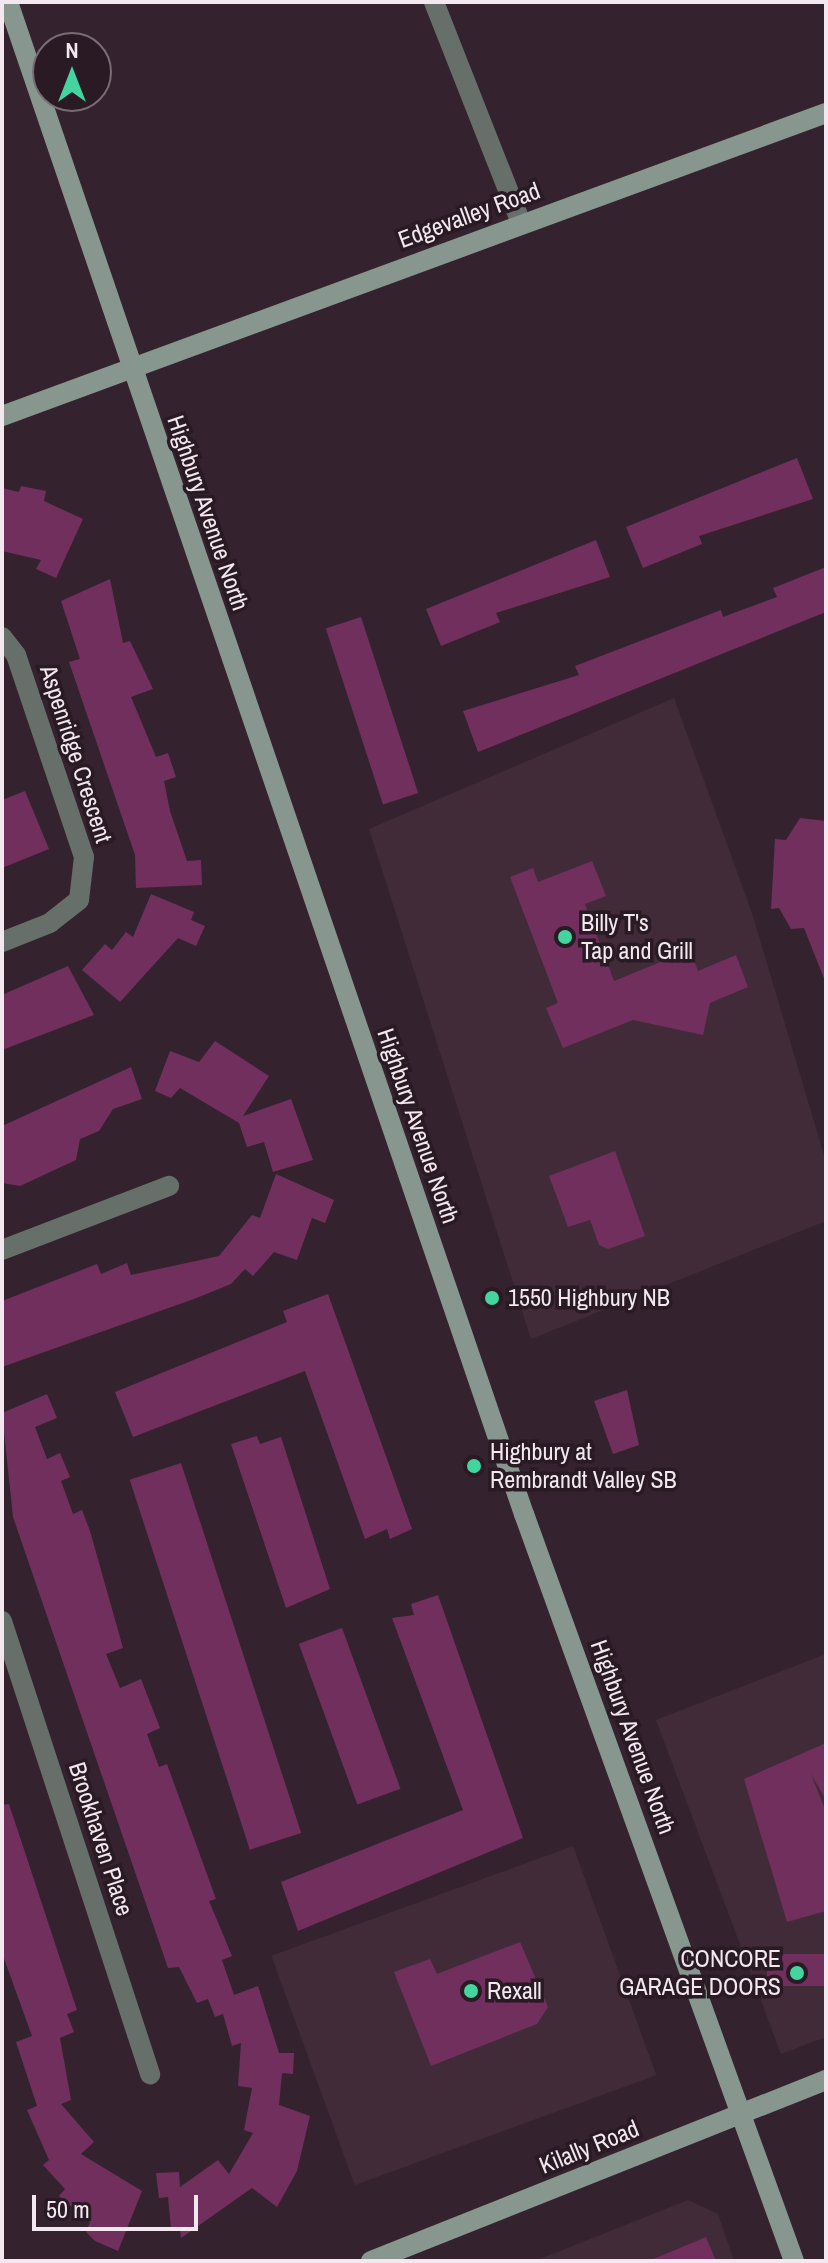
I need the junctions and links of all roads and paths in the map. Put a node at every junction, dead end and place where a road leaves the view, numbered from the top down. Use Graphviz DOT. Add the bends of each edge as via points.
graph roads {
  1 [pos="8,2"];
  2 [pos="434,2"];
  3 [pos="826,113"];
  4 [pos="521,223"];
  5 [pos="130,367"];
  6 [pos="2,416"];
  7 [pos="2,637"];
  8 [pos="2,942"];
  9 [pos="169,1186"];
  10 [pos="2,1250"];
  11 [pos="2,1621"];
  12 [pos="150,2074"];
  13 [pos="826,2080"];
  14 [pos="743,2114"];
  15 [pos="371,2261"];
  16 [pos="794,2261"];
  1 -- 5 [label="main road, Highbury Avenue North"];
  2 -- 4 [label="street"];
  3 -- 4 [label="main road, Edgevalley Road"];
  4 -- 5 [label="main road, Edgevalley Road"];
  5 -- 6 [label="main road, Edgevalley Road"];
  5 -- 14 [label="main road, Highbury Avenue North" via="524,1514"];
  7 -- 8 [label="street, Aspenridge Crescent" via="16,655 84,857 79,900 50,923"];
  9 -- 10 [label="street"];
  11 -- 12 [label="street, Brookhaven Place"];
  13 -- 14 [label="main road, Kilally Road"];
  14 -- 15 [label="main road, Kilally Road"];
  14 -- 16 [label="main road, Highbury Avenue North"];
}
